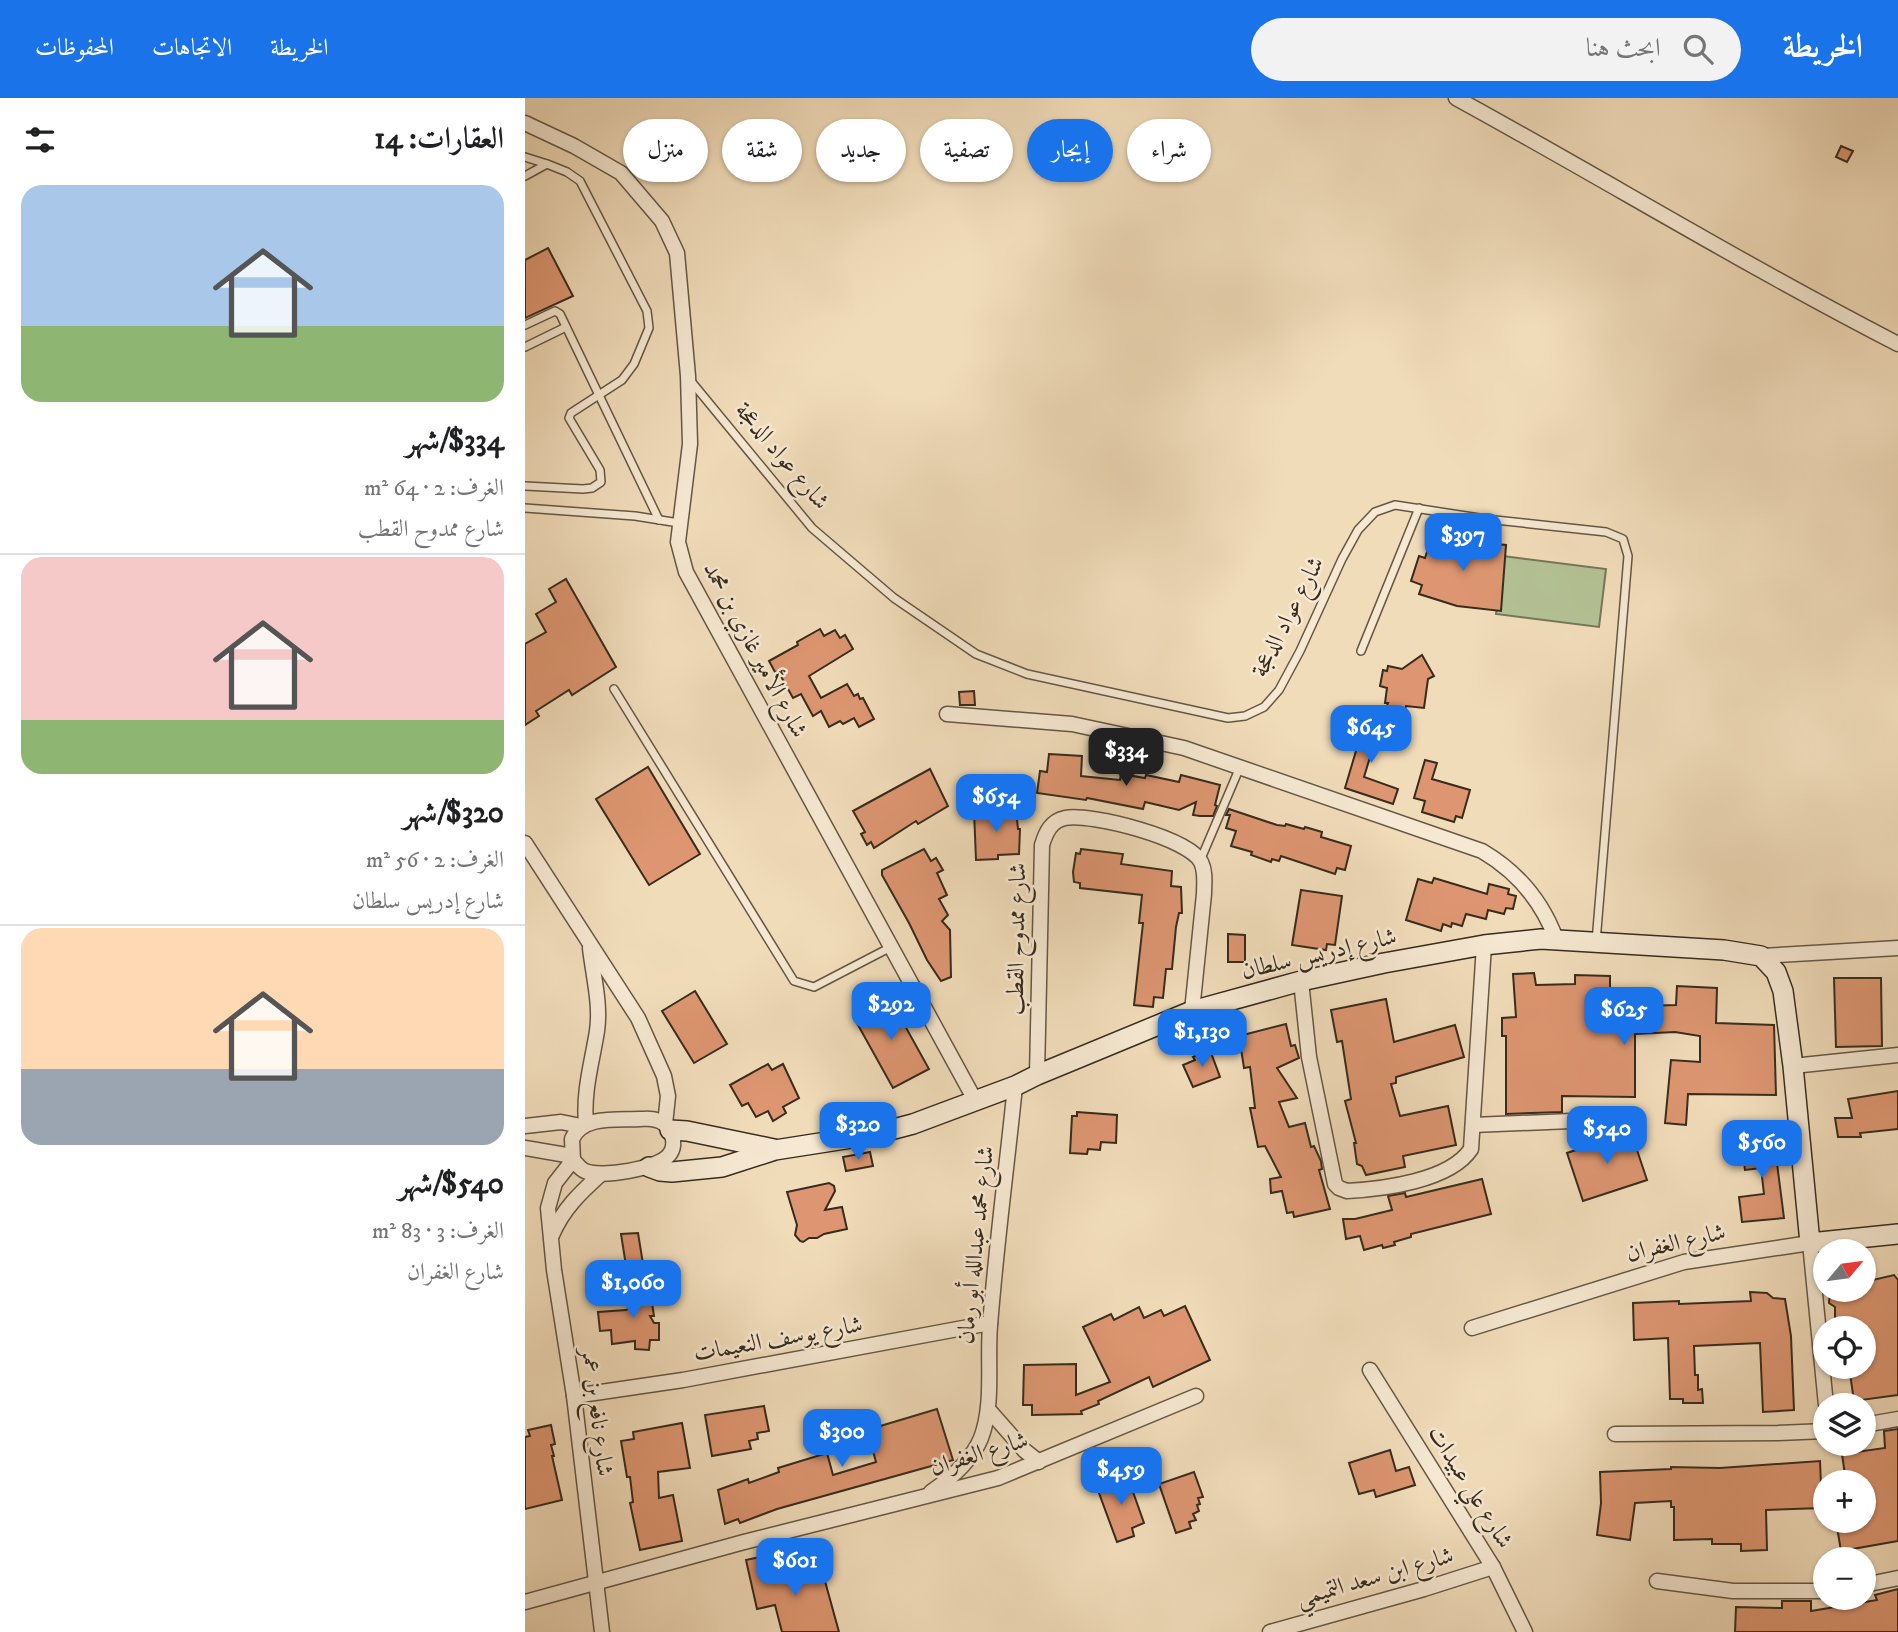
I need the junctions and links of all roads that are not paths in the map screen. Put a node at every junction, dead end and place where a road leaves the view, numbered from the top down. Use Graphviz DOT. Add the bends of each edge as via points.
graph roads {
  1 [pos="1456,98"];
  2 [pos="525,123"];
  3 [pos="525,157"];
  4 [pos="547,164"];
  5 [pos="525,176"];
  6 [pos="525,325"];
  7 [pos="566,327"];
  8 [pos="1898,344"];
  9 [pos="525,347"];
  10 [pos="688,379"];
  11 [pos="597,395"];
  12 [pos="525,486"];
  13 [pos="525,508"];
  14 [pos="1419,508"];
  15 [pos="659,520"];
  16 [pos="679,523"];
  17 [pos="1361,651"];
  18 [pos="614,689"];
  19 [pos="947,714"];
  20 [pos="1240,766"];
  21 [pos="525,843"];
  22 [pos="1200,861"];
  23 [pos="1556,939"];
  24 [pos="1596,942"];
  25 [pos="589,943"];
  26 [pos="1484,945"];
  27 [pos="891,947"];
  28 [pos="1898,948"];
  29 [pos="1761,956"];
  30 [pos="1301,981"];
  31 [pos="1192,1011"];
  32 [pos="1898,1055"];
  33 [pos="1793,1066"];
  34 [pos="1037,1075"];
  35 [pos="1015,1086"];
  36 [pos="976,1102"];
  37 [pos="1618,1119"];
  38 [pos="525,1125"];
  39 [pos="584,1125"];
  40 [pos="1473,1125"];
  41 [pos="667,1127"];
  42 [pos="525,1147"];
  43 [pos="775,1150"];
  44 [pos="573,1158"];
  45 [pos="649,1167"];
  46 [pos="601,1174"];
  47 [pos="1898,1234"];
  48 [pos="550,1239"];
  49 [pos="1810,1243"];
  50 [pos="990,1323"];
  51 [pos="1472,1328"];
  52 [pos="1370,1370"];
  53 [pos="1825,1393"];
  54 [pos="574,1396"];
  55 [pos="1196,1396"];
  56 [pos="988,1409"];
  57 [pos="1898,1419"];
  58 [pos="1876,1423"];
  59 [pos="1813,1432"];
  60 [pos="1615,1434"];
  61 [pos="1039,1462"];
  62 [pos="924,1497"];
  63 [pos="1493,1567"];
  64 [pos="1898,1578"];
  65 [pos="595,1581"];
  66 [pos="1657,1581"];
  67 [pos="1876,1583"];
  68 [pos="1813,1591"];
  69 [pos="525,1602"];
  70 [pos="602,1632"];
  71 [pos="1270,1632"];
  72 [pos="1525,1632"];
  1 -- 8 [label="street" via="1797,292"];
  2 -- 10 [label="street, شارع الأمير غازي بن محمد" via="621,173 662,221 677,253"];
  3 -- 4 [label="lane"];
  4 -- 5 [label="lane"];
  4 -- 11 [label="lane" via="580,181 647,311 649,328 634,364 622,380"];
  6 -- 7 [label="lane" via="555,311"];
  7 -- 9 [label="lane"];
  7 -- 11 [label="lane"];
  10 -- 14 [label="lane, شارع عواد الدعجة" via="812,527 894,598 976,654 1027,674 1228,718 1265,706 1279,690 1358,530 1375,512 1395,505"];
  10 -- 16 [label="street, شارع الأمير غازي بن محمد" via="689,444"];
  11 -- 12 [label="lane" via="569,418 600,470 601,482 583,489"];
  11 -- 15 [label="lane"];
  13 -- 15 [label="lane"];
  14 -- 17 [label="lane"];
  14 -- 24 [label="lane, شارع عواد الدعجة" via="1606,532 1623,539 1628,556"];
  15 -- 16 [label="lane"];
  16 -- 27 [label="street, شارع الأمير غازي بن محمد" via="678,542 686,572"];
  18 -- 27 [label="lane" via="794,981 814,988"];
  19 -- 20 [label="street" via="1072,724 1184,748"];
  20 -- 22 [label="lane"];
  20 -- 23 [label="street" via="1482,850 1525,885"];
  21 -- 25 [label="street"];
  22 -- 31 [label="street" via="1205,876"];
  22 -- 34 [label="street, شارع ممدوح القطب" via="1170,838 1106,822 1065,818 1046,832 1042,845"];
  23 -- 24 [label="street, شارع إدريس سلطان"];
  23 -- 26 [label="street, شارع إدريس سلطان"];
  24 -- 29 [label="street, شارع إدريس سلطان"];
  25 -- 39 [label="street, شارع نافع بن عمر" via="598,1013"];
  25 -- 41 [label="street" via="653,1048 668,1096"];
  26 -- 30 [label="street, شارع إدريس سلطان"];
  26 -- 40 [label="street"];
  27 -- 36 [label="street, شارع الأمير غازي بن محمد"];
  28 -- 29 [label="street, شارع إدريس سلطان"];
  29 -- 33 [label="street" via="1776,972 1783,991"];
  30 -- 31 [label="street, شارع إدريس سلطان"];
  30 -- 40 [label="street" via="1309,1057 1332,1177 1339,1188 1365,1190 1414,1181 1456,1166 1471,1149"];
  31 -- 34 [label="street, شارع إدريس سلطان"];
  32 -- 33 [label="street"];
  33 -- 49 [label="street"];
  34 -- 35 [label="street, شارع إدريس سلطان"];
  35 -- 36 [label="street, شارع إدريس سلطان"];
  35 -- 50 [label="street, شارع محمد عبدالله أبو رمان"];
  36 -- 43 [label="street, شارع إدريس سلطان" via="871,1135"];
  37 -- 40 [label="street"];
  38 -- 39 [label="street"];
  39 -- 41 [label="street" via="650,1119"];
  39 -- 44 [label="street, شارع نافع بن عمر" via="572,1139"];
  41 -- 43 [label="street, شارع إدريس سلطان"];
  41 -- 45 [label="street" via="671,1153"];
  42 -- 44 [label="street"];
  43 -- 45 [label="street, شارع إدريس سلطان" via="722,1167 672,1172"];
  44 -- 46 [label="street" via="586,1172"];
  44 -- 48 [label="street, شارع نافع بن عمر" via="551,1194"];
  45 -- 46 [label="street"];
  46 -- 48 [label="street" via="570,1202"];
  47 -- 49 [label="street, شارع الغفران"];
  48 -- 54 [label="street, شارع نافع بن عمر"];
  49 -- 51 [label="street, شارع الغفران" via="1684,1262"];
  49 -- 53 [label="street"];
  50 -- 54 [label="street, شارع يوسف النعيمات"];
  50 -- 56 [label="street, شارع محمد عبدالله أبو رمان"];
  52 -- 63 [label="street, شارع علي عبيدات"];
  54 -- 65 [label="street, شارع نافع بن عمر"];
  55 -- 61 [label="street, شارع الغفران"];
  56 -- 61 [label="street"];
  56 -- 62 [label="street, شارع محمد عبدالله أبو رمان" via="980,1441 971,1454"];
  57 -- 58 [label="street"];
  59 -- 60 [label="street"];
  61 -- 62 [label="street, شارع الغفران"];
  62 -- 65 [label="street, شارع الغفران"];
  63 -- 71 [label="street, شارع ابن سعد التميمي"];
  63 -- 72 [label="street, شارع علي عبيدات"];
  64 -- 67 [label="street"];
  65 -- 69 [label="street, شارع الغفران"];
  65 -- 70 [label="street, شارع نافع بن عمر"];
  66 -- 68 [label="street" via="1733,1591"];
}
